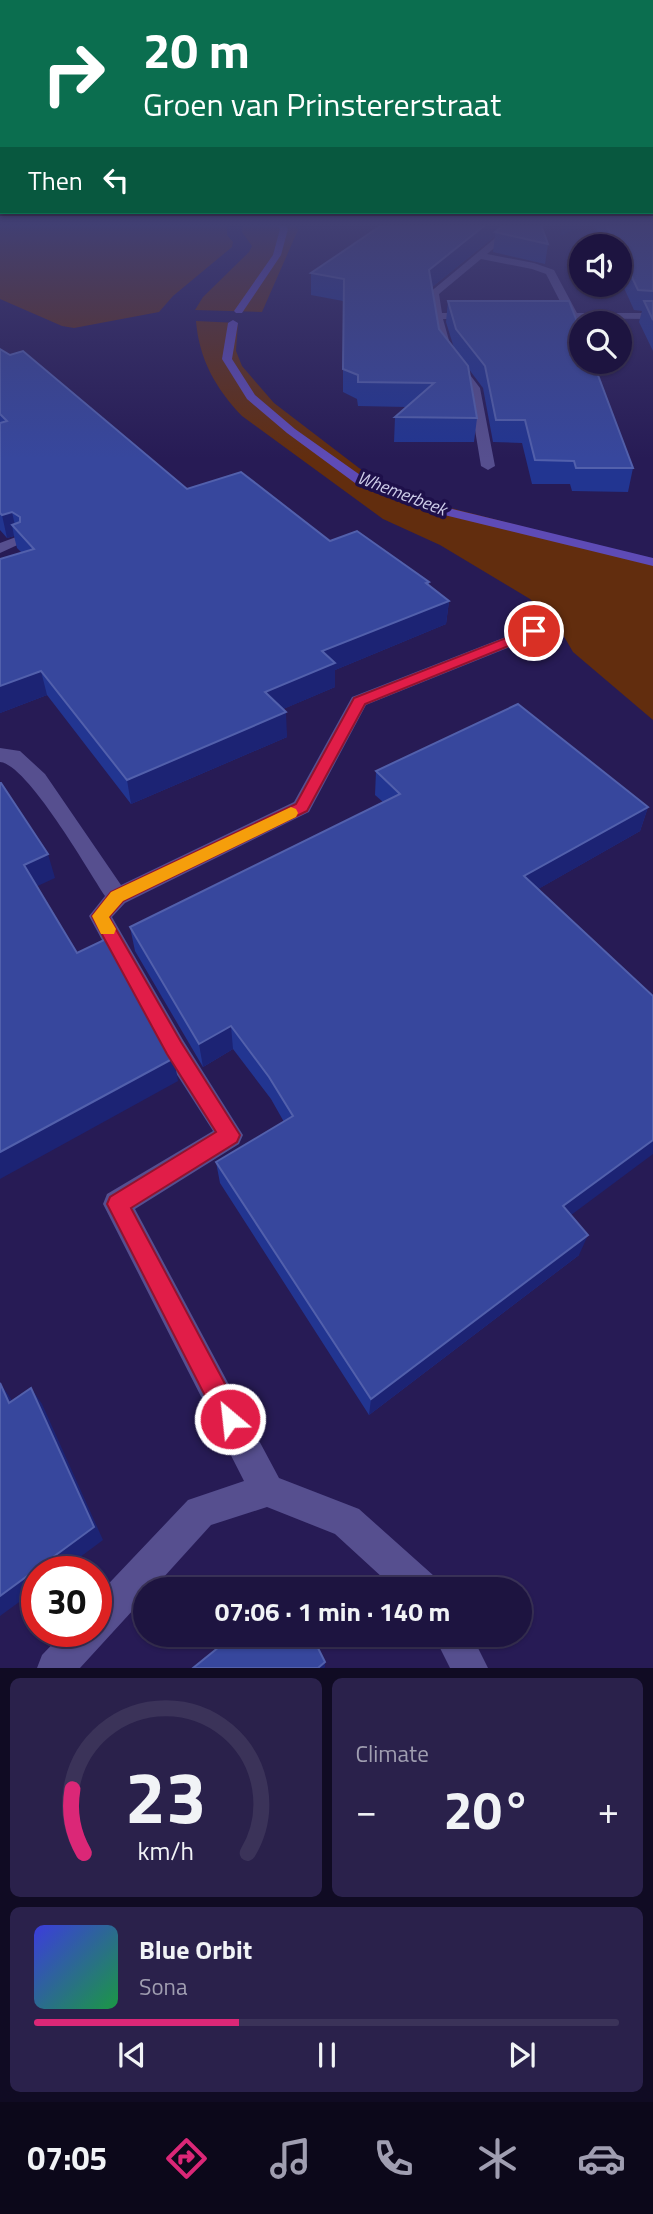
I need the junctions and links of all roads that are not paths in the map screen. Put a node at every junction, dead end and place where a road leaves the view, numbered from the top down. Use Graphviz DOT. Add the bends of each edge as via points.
graph roads {
  1 [pos="435,303"];
  2 [pos="437,316"];
  3 [pos="491,316"];
  4 [pos="532,316"];
  5 [pos="569,316"];
  6 [pos="632,316"];
  7 [pos="653,316"];
  8 [pos="488,466"];
  9 [pos="16,542"];
  10 [pos="0,548"];
  11 [pos="534,631"];
  12 [pos="0,755"];
  13 [pos="117,897"];
  14 [pos="267,1490"];
  15 [pos="408,1577"];
  16 [pos="112,1607"];
  17 [pos="75,1647"];
  18 [pos="458,1647"];
  19 [pos="55,1668"];
  20 [pos="470,1668"];
  1 -- 2 [label="street"];
  2 -- 3 [label="street"];
  2 -- 8 [label="street" via="446,351 474,388"];
  4 -- 5 [label="street"];
  6 -- 7 [label="street"];
  9 -- 10 [label="street"];
  11 -- 13 [label="street" via="359,701 302,807"];
  12 -- 13 [label="street" via="13,756 38,779"];
  13 -- 14 [label="street" via="100,916 174,1048 230,1135 117,1204"];
  14 -- 15 [label="street" via="347,1521"];
  14 -- 16 [label="street" via="201,1512"];
  17 -- 19 [label="street"];
  18 -- 20 [label="street"];
}
